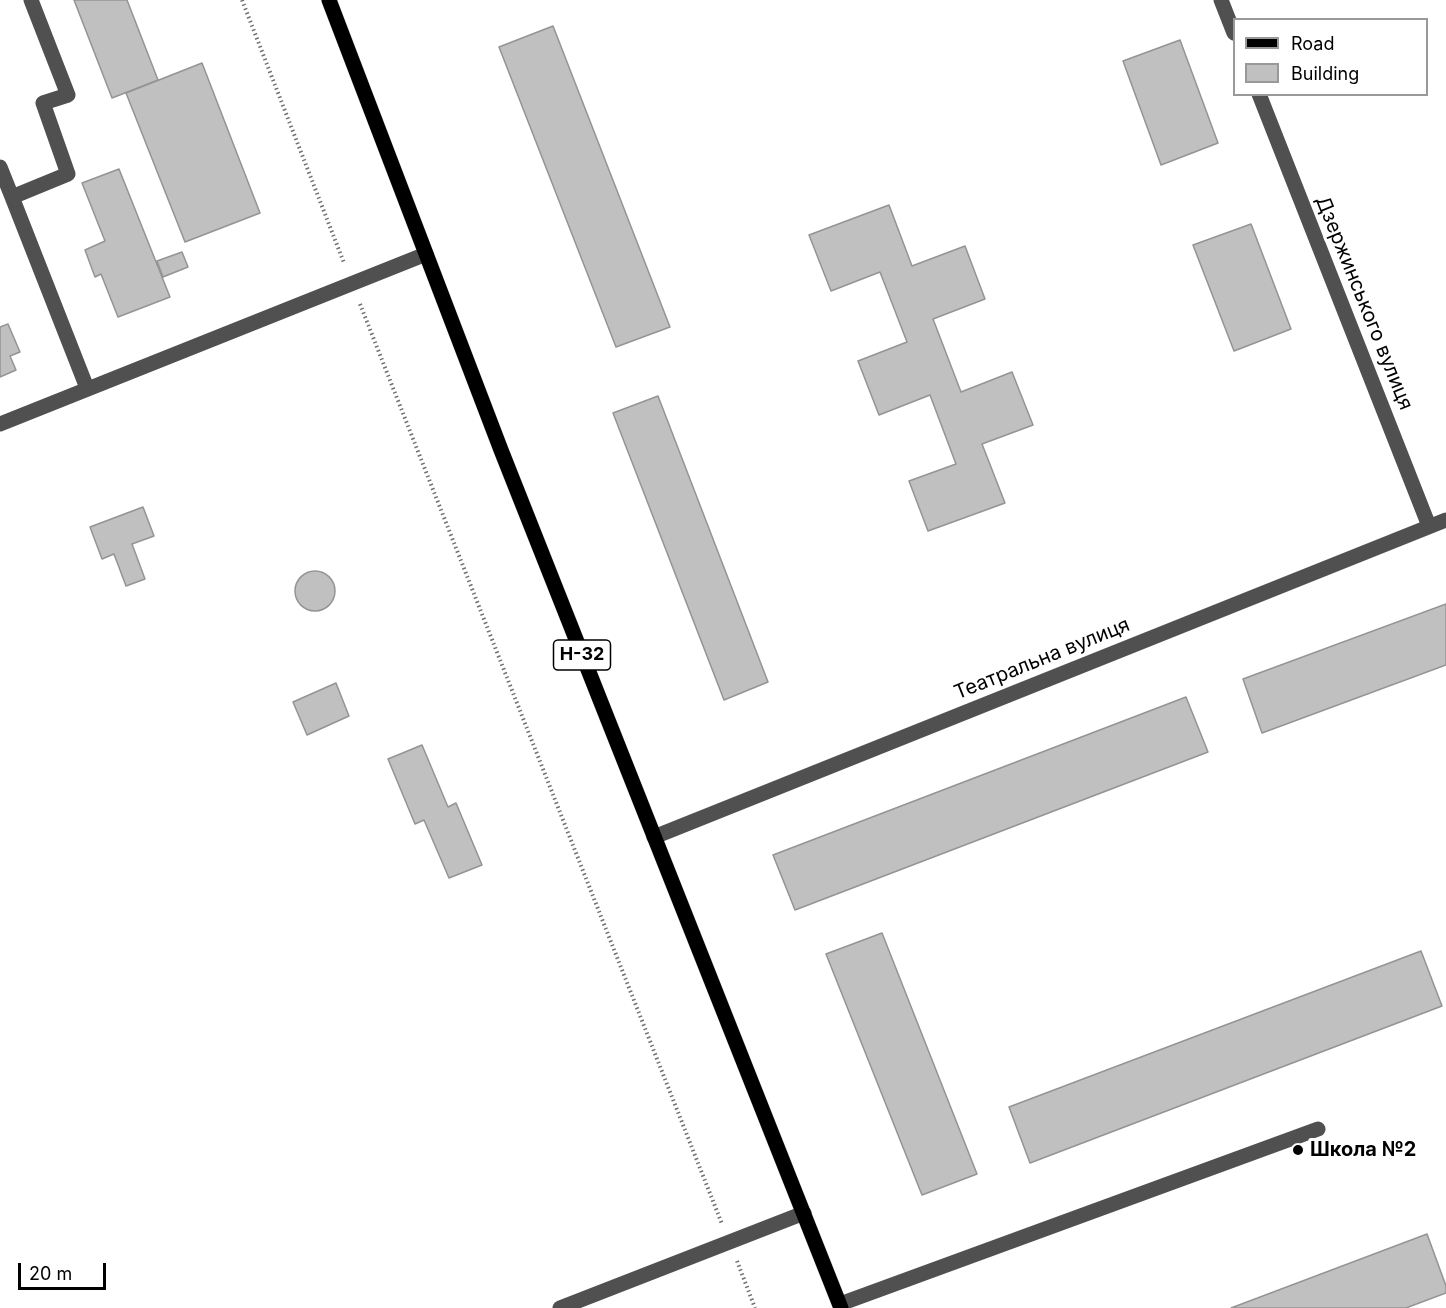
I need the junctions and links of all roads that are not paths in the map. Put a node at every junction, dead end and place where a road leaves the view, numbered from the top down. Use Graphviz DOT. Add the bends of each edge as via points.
graph roads {
  1 [pos="31,0"];
  2 [pos="329,0"];
  3 [pos="1221,0"];
  4 [pos="1233,30"];
  5 [pos="1260,96"];
  6 [pos="0,167"];
  7 [pos="12,197"];
  8 [pos="426,254"];
  9 [pos="87,388"];
  10 [pos="0,424"];
  11 [pos="1446,520"];
  12 [pos="1430,526"];
  13 [pos="654,837"];
  14 [pos="1318,1129"];
  15 [pos="804,1213"];
  16 [pos="840,1306"];
  17 [pos="560,1308"];
  1 -- 7 [label="street" via="68,95 43,103 68,174"];
  2 -- 8 [label="main road, Н-32"];
  3 -- 4 [label="street"];
  5 -- 12 [label="street, Дзержинського вулиця"];
  6 -- 7 [label="street"];
  7 -- 9 [label="street"];
  8 -- 9 [label="street"];
  8 -- 13 [label="main road, Н-32"];
  9 -- 10 [label="street"];
  11 -- 12 [label="street, Театральна вулиця"];
  12 -- 13 [label="street, Театральна вулиця"];
  13 -- 15 [label="main road, Н-32"];
  14 -- 16 [label="street"];
  15 -- 16 [label="main road, Н-32"];
  15 -- 17 [label="street"];
}
